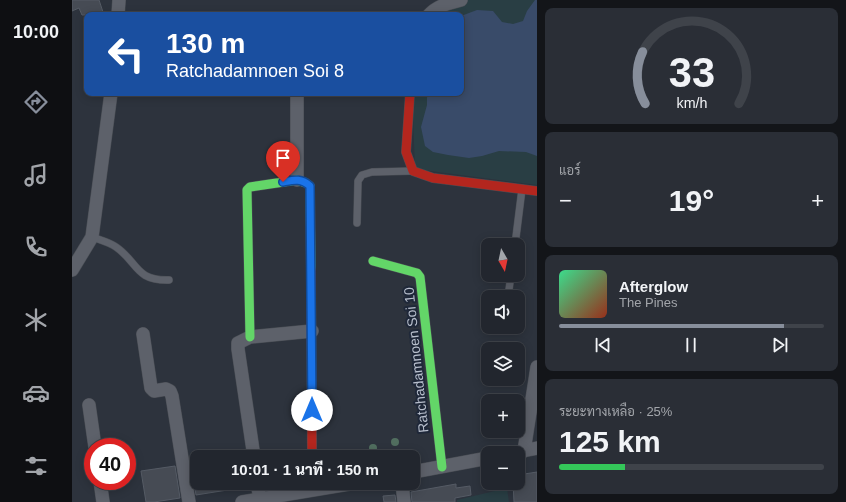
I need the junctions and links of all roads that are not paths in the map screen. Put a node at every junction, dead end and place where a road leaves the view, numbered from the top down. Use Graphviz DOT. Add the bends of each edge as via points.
graph roads {
  1 [pos="119,0"];
  2 [pos="461,0"];
  3 [pos="118,12"];
  4 [pos="431,12"];
  5 [pos="111,96"];
  6 [pos="297,96"];
  7 [pos="410,96"];
  8 [pos="413,171"];
  9 [pos="297,180"];
  10 [pos="522,189"];
  11 [pos="537,191"];
  12 [pos="357,223"];
  13 [pos="92,237"];
  14 [pos="516,238"];
  15 [pos="373,261"];
  16 [pos="72,270"];
  17 [pos="169,280"];
  18 [pos="312,331"];
  19 [pos="143,334"];
  20 [pos="250,337"];
  21 [pos="537,367"];
  22 [pos="89,405"];
  23 [pos="94,438"];
  24 [pos="519,446"];
  25 [pos="537,448"];
  26 [pos="253,450"];
  27 [pos="312,450"];
  28 [pos="525,451"];
  29 [pos="481,459"];
  30 [pos="442,467"];
  31 [pos="420,471"];
  32 [pos="101,490"];
  33 [pos="258,490"];
  34 [pos="299,490"];
  35 [pos="403,490"];
  36 [pos="260,499"];
  37 [pos="103,502"];
  38 [pos="189,502"];
  39 [pos="242,502"];
  40 [pos="404,502"];
  1 -- 3 [label="street"];
  2 -- 4 [label="street"];
  5 -- 13 [label="street"];
  6 -- 9 [label="street"];
  7 -- 8 [label="street" via="406,152"];
  8 -- 10 [label="street" via="433,178"];
  8 -- 12 [label="lane" via="372,172 362,175 358,182"];
  9 -- 18 [label="street" via="310,186"];
  9 -- 20 [label="street" via="250,187 247,190"];
  10 -- 11 [label="street"];
  10 -- 14 [label="lane"];
  13 -- 16 [label="street"];
  13 -- 17 [label="lane" via="114,246 143,275"];
  15 -- 30 [label="street, Ratchadamnoen Soi 10" via="417,273 420,277"];
  18 -- 20 [label="street"];
  18 -- 27 [label="street"];
  19 -- 38 [label="street" via="151,388 154,391 166,389 172,396"];
  20 -- 26 [label="street" via="240,342 238,349"];
  21 -- 24 [label="street"];
  22 -- 23 [label="street"];
  25 -- 28 [label="street"];
  29 -- 30 [label="street"];
  30 -- 31 [label="street"];
  32 -- 37 [label="street"];
  33 -- 36 [label="street"];
  34 -- 36 [label="street"];
  35 -- 40 [label="street"];
  36 -- 39 [label="street"];
}
